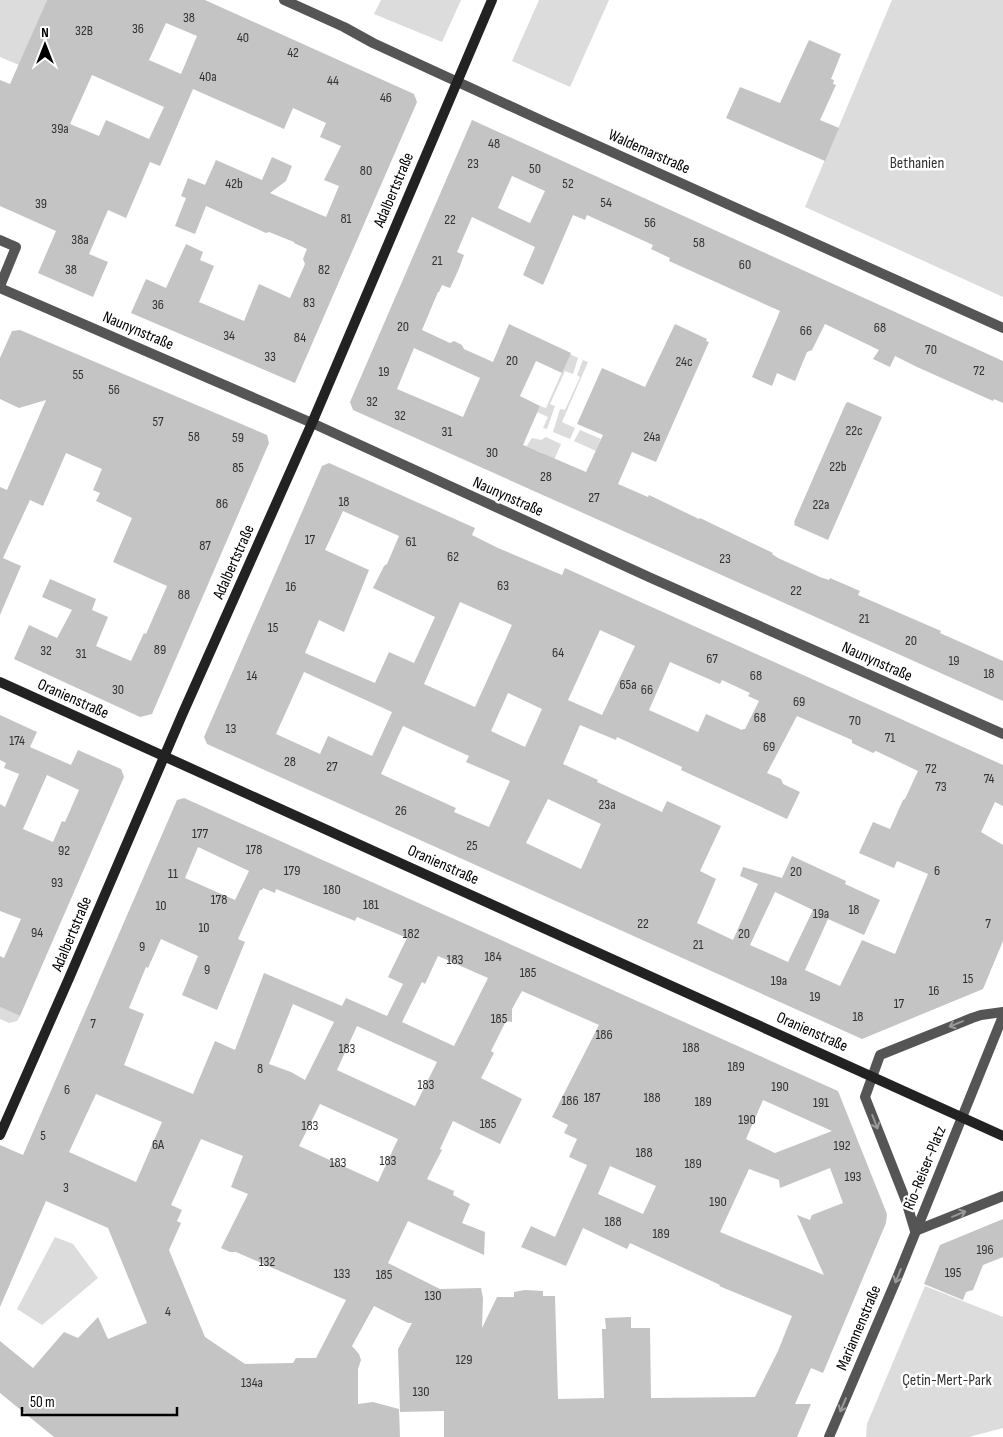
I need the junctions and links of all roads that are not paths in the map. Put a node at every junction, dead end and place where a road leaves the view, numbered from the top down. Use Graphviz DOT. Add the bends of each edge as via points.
graph roads {
  1 [pos="284,0"];
  2 [pos="492,0"];
  3 [pos="457,81"];
  4 [pos="0,240"];
  5 [pos="0,287"];
  6 [pos="1003,328"];
  7 [pos="312,423"];
  8 [pos="0,682"];
  9 [pos="1003,734"];
  10 [pos="164,757"];
  11 [pos="1003,1014"];
  12 [pos="872,1076"];
  13 [pos="962,1117"];
  14 [pos="0,1135"];
  15 [pos="1003,1136"];
  16 [pos="1003,1196"];
  17 [pos="915,1231"];
  18 [pos="829,1437"];
  1 -- 3 [label="street, Waldemarstraße"];
  2 -- 3 [label="street, Adalbertstraße"];
  3 -- 6 [label="street, Waldemarstraße"];
  3 -- 7 [label="street, Adalbertstraße"];
  4 -- 5 [label="street, Naunynstraße" via="16,247"];
  5 -- 7 [label="street, Naunynstraße"];
  7 -- 9 [label="street, Naunynstraße" via="659,582"];
  7 -- 10 [label="street, Adalbertstraße"];
  8 -- 10 [label="street, Oranienstraße"];
  10 -- 12 [label="street, Oranienstraße"];
  10 -- 14 [label="street, Adalbertstraße"];
  11 -- 12 [label="street, one-way" via="972,1018 880,1056"];
  11 -- 13 [label="street, Rio-Reiser-Platz"];
  12 -- 13 [label="street, Rio-Reiser-Platz"];
  12 -- 17 [label="street, one-way" via="865,1097"];
  13 -- 15 [label="street, Rio-Reiser-Platz"];
  13 -- 17 [label="street, Rio-Reiser-Platz"];
  17 -- 16 [label="street, one-way"];
  17 -- 18 [label="street, Mariannenstraße, one-way"];
}
